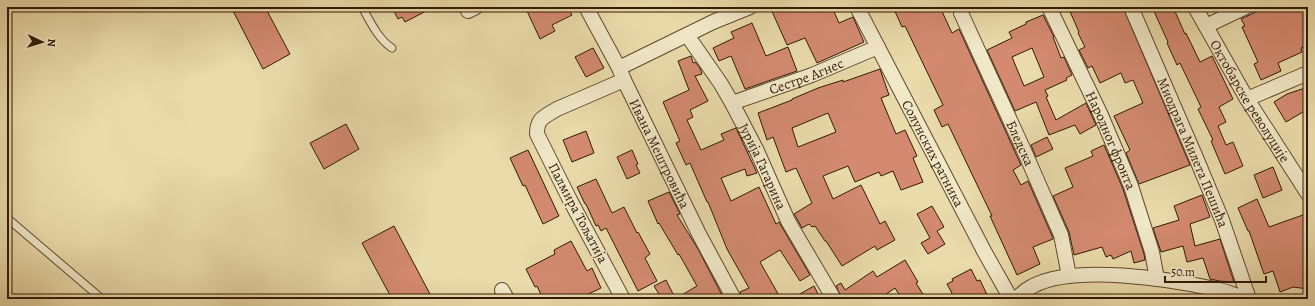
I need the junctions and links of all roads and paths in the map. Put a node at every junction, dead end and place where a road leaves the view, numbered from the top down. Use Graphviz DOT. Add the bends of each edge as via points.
graph roads {
  1 [pos="362,7"];
  2 [pos="586,7"];
  3 [pos="750,7"];
  4 [pos="858,7"];
  5 [pos="1049,7"];
  6 [pos="1131,7"];
  7 [pos="1195,7"];
  8 [pos="1246,7"];
  9 [pos="961,13"];
  10 [pos="1206,26"];
  11 [pos="687,35"];
  12 [pos="878,47"];
  13 [pos="392,48"];
  14 [pos="1308,72"];
  15 [pos="622,74"];
  16 [pos="1247,99"];
  17 [pos="732,103"];
  18 [pos="1308,194"];
  19 [pos="7,218"];
  20 [pos="1069,276"];
  21 [pos="1157,279"];
  22 [pos="102,299"];
  23 [pos="623,299"];
  24 [pos="734,299"];
  25 [pos="834,299"];
  26 [pos="1011,299"];
  27 [pos="1016,299"];
  28 [pos="1248,299"];
  1 -- 13 [label="lane" via="380,37"];
  2 -- 15 [label="street, Ивана Мештровића"];
  3 -- 11 [label="street"];
  4 -- 12 [label="street, Солунских ратника"];
  5 -- 21 [label="street, Народног фронта" via="1132,186 1152,252"];
  6 -- 28 [label="street, Миодрага Милета Пешића" via="1220,214"];
  7 -- 10 [label="street, Октобарске револуције"];
  8 -- 10 [label="street"];
  9 -- 20 [label="street, Бледска" via="1061,236"];
  10 -- 16 [label="street, Октобарске револуције"];
  11 -- 15 [label="street"];
  11 -- 17 [label="street, Јурија Гагарина"];
  12 -- 17 [label="street, Сестре Агнес" via="812,75"];
  12 -- 26 [label="street, Солунских ратника"];
  14 -- 16 [label="street"];
  15 -- 23 [label="street, Палмира Тољатија" via="540,120 537,134"];
  15 -- 24 [label="street, Ивана Мештровића" via="699,234"];
  16 -- 18 [label="street, Октобарске револуције"];
  17 -- 25 [label="street, Јурија Гагарина" via="757,151 788,221"];
  19 -- 22 [label="lane"];
  20 -- 21 [label="street"];
  20 -- 27 [label="street" via="1034,285"];
  21 -- 28 [label="street" via="1216,289"];
}
